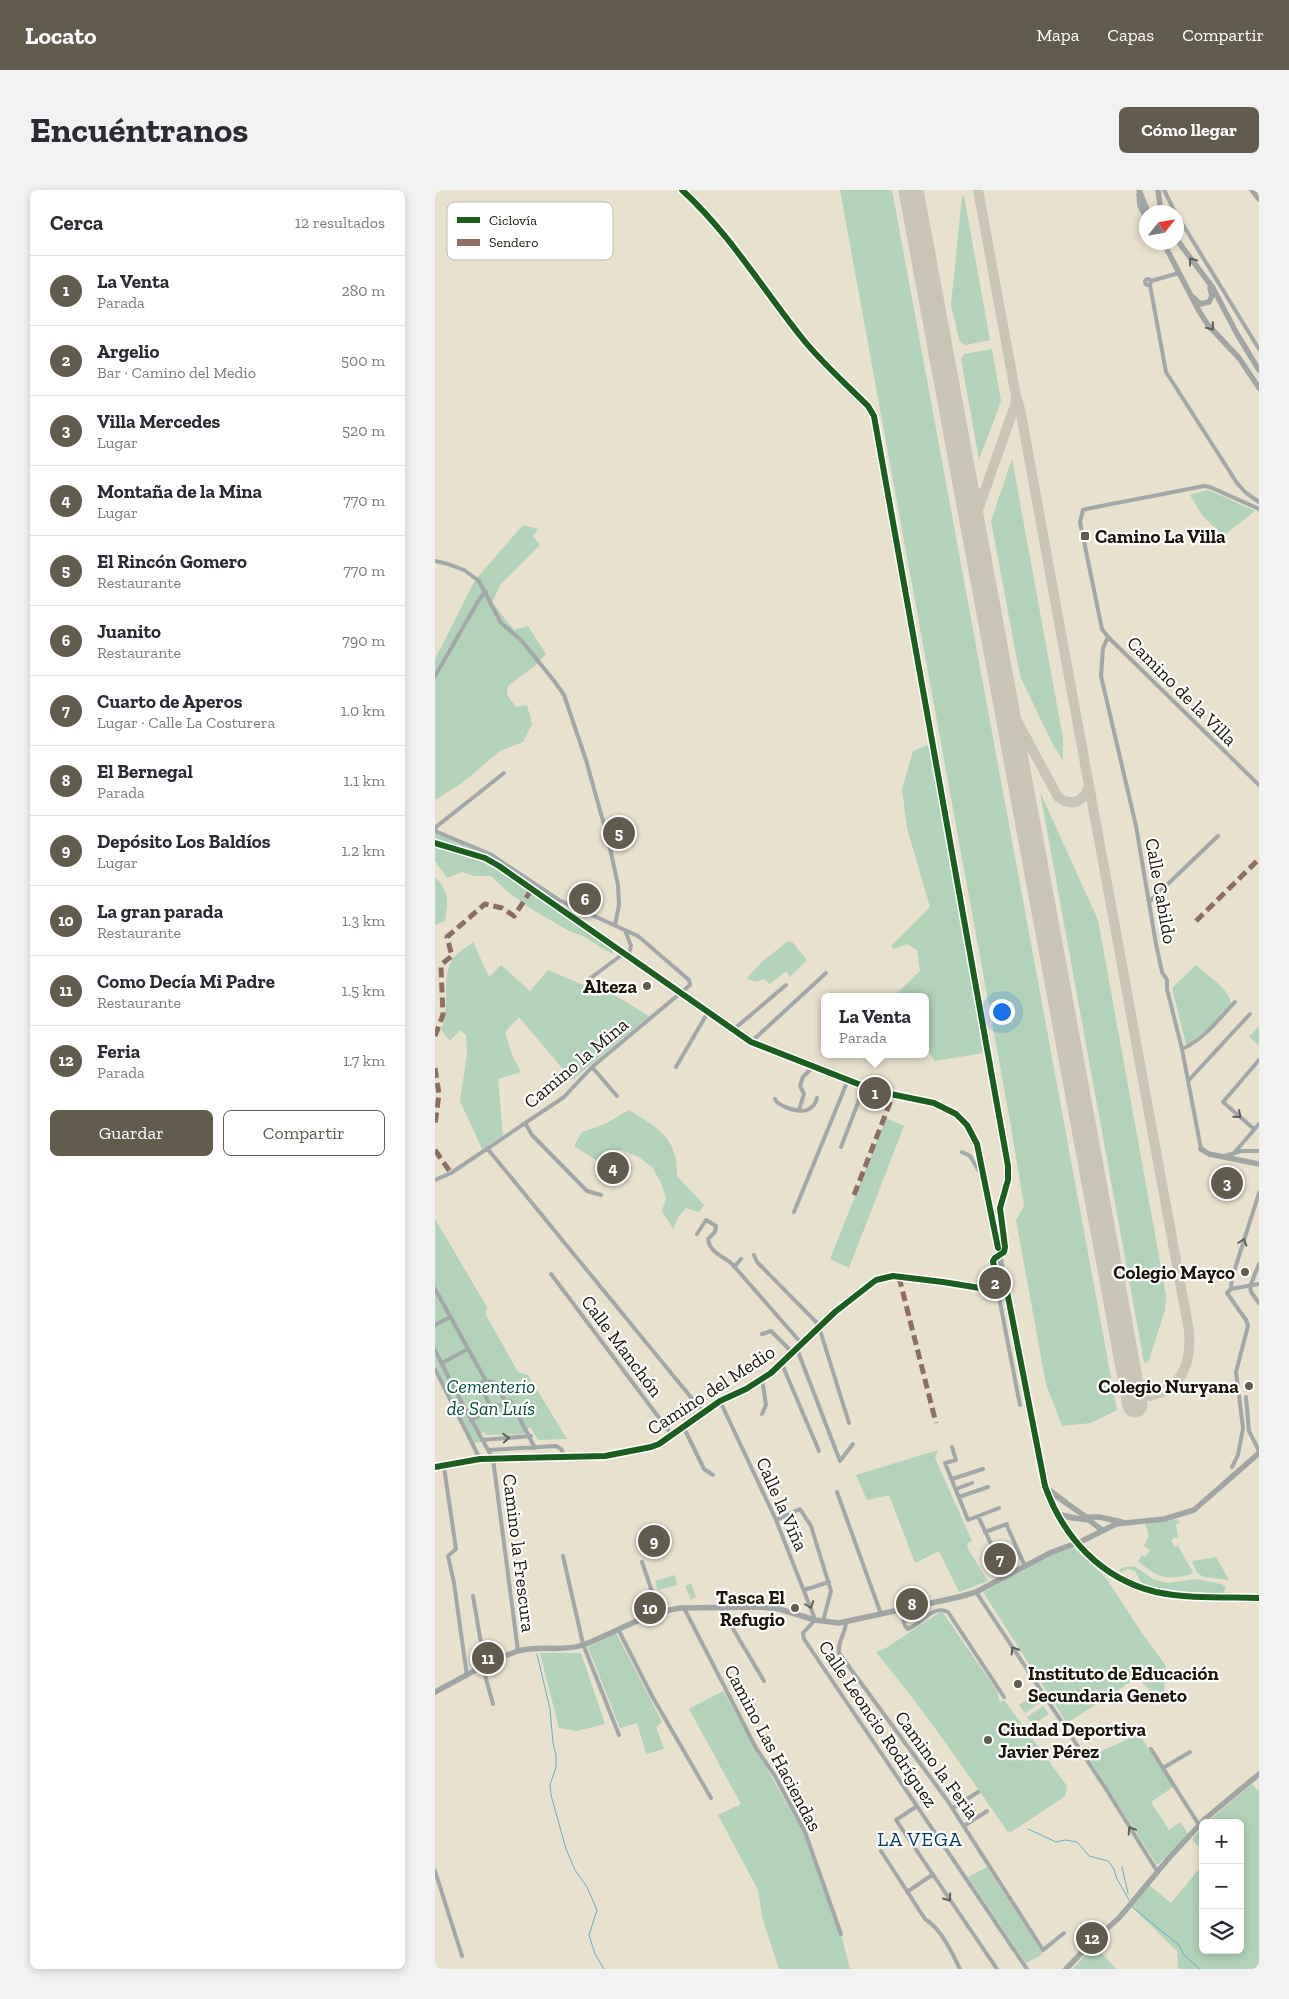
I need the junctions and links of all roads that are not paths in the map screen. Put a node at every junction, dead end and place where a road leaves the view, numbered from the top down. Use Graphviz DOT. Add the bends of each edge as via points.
graph roads {
  1 [pos="682,190"];
  2 [pos="1158,190"];
  3 [pos="1164,190"];
  4 [pos="1253,190"];
  5 [pos="1139,191"];
  6 [pos="1259,198"];
  7 [pos="1143,205"];
  8 [pos="1160,205"];
  9 [pos="1172,205"];
  10 [pos="1184,227"];
  11 [pos="1167,250"];
  12 [pos="1184,250"];
  13 [pos="1179,273"];
  14 [pos="1207,281"];
  15 [pos="1186,286"];
  16 [pos="1259,349"];
  17 [pos="1259,370"];
  18 [pos="1259,388"];
  19 [pos="1259,502"];
  20 [pos="1259,509"];
  21 [pos="435,562"];
  22 [pos="486,592"];
  23 [pos="1107,638"];
  24 [pos="435,676"];
  25 [pos="504,773"];
  26 [pos="1259,785"];
  27 [pos="435,831"];
  28 [pos="1218,836"];
  29 [pos="435,843"];
  30 [pos="1149,902"];
  31 [pos="615,925"];
  32 [pos="625,930"];
  33 [pos="626,955"];
  34 [pos="826,973"];
  35 [pos="588,980"];
  36 [pos="786,984"];
  37 [pos="680,993"];
  38 [pos="1235,1002"];
  39 [pos="708,1012"];
  40 [pos="1250,1014"];
  41 [pos="733,1030"];
  42 [pos="751,1042"];
  43 [pos="1182,1049"];
  44 [pos="1259,1060"];
  45 [pos="676,1067"];
  46 [pos="813,1067"];
  47 [pos="592,1068"];
  48 [pos="848,1080"];
  49 [pos="1188,1081"];
  50 [pos="865,1086"];
  51 [pos="617,1096"];
  52 [pos="817,1098"];
  53 [pos="775,1099"];
  54 [pos="799,1110"];
  55 [pos="525,1123"];
  56 [pos="1259,1124"];
  57 [pos="1254,1129"];
  58 [pos="841,1147"];
  59 [pos="487,1148"];
  60 [pos="1241,1148"];
  61 [pos="1201,1149"];
  62 [pos="1247,1151"];
  63 [pos="1259,1151"];
  64 [pos="962,1152"];
  65 [pos="1221,1157"];
  66 [pos="1242,1161"];
  67 [pos="1259,1164"];
  68 [pos="983,1171"];
  69 [pos="435,1180"];
  70 [pos="1259,1194"];
  71 [pos="601,1195"];
  72 [pos="794,1212"];
  73 [pos="697,1234"];
  74 [pos="754,1255"];
  75 [pos="1000,1255"];
  76 [pos="741,1259"];
  77 [pos="1259,1264"];
  78 [pos="734,1267"];
  79 [pos="551,1274"];
  80 [pos="1259,1284"];
  81 [pos="1251,1285"];
  82 [pos="997,1287"];
  83 [pos="435,1289"];
  84 [pos="1229,1290"];
  85 [pos="1259,1303"];
  86 [pos="450,1317"];
  87 [pos="435,1325"];
  88 [pos="819,1327"];
  89 [pos="762,1334"];
  90 [pos="802,1344"];
  91 [pos="468,1349"];
  92 [pos="797,1349"];
  93 [pos="435,1350"];
  94 [pos="793,1353"];
  95 [pos="442,1363"];
  96 [pos="782,1364"];
  97 [pos="435,1369"];
  98 [pos="762,1379"];
  99 [pos="486,1382"];
  100 [pos="456,1392"];
  101 [pos="1246,1397"];
  102 [pos="719,1401"];
  103 [pos="505,1402"];
  104 [pos="1020,1405"];
  105 [pos="492,1409"];
  106 [pos="703,1412"];
  107 [pos="762,1414"];
  108 [pos="471,1420"];
  109 [pos="849,1423"];
  110 [pos="683,1426"];
  111 [pos="672,1435"];
  112 [pos="531,1436"];
  113 [pos="482,1440"];
  114 [pos="853,1444"];
  115 [pos="952,1447"];
  116 [pos="535,1448"];
  117 [pos="488,1450"];
  118 [pos="819,1451"];
  119 [pos="1259,1452"];
  120 [pos="565,1457"];
  121 [pos="480,1459"];
  122 [pos="493,1459"];
  123 [pos="435,1467"];
  124 [pos="444,1467"];
  125 [pos="1232,1467"];
  126 [pos="983,1469"];
  127 [pos="713,1475"];
  128 [pos="952,1480"];
  129 [pos="972,1483"];
  130 [pos="1045,1486"];
  131 [pos="988,1487"];
  132 [pos="956,1489"];
  133 [pos="837,1492"];
  134 [pos="959,1497"];
  135 [pos="1065,1502"];
  136 [pos="999,1508"];
  137 [pos="1055,1512"];
  138 [pos="978,1516"];
  139 [pos="1101,1517"];
  140 [pos="1075,1518"];
  141 [pos="776,1520"];
  142 [pos="1093,1522"];
  143 [pos="1124,1523"];
  144 [pos="1104,1529"];
  145 [pos="985,1532"];
  146 [pos="1068,1532"];
  147 [pos="1092,1535"];
  148 [pos="563,1556"];
  149 [pos="642,1562"];
  150 [pos="1025,1566"];
  151 [pos="1006,1576"];
  152 [pos="829,1582"];
  153 [pos="804,1590"];
  154 [pos="976,1592"];
  155 [pos="473,1596"];
  156 [pos="1259,1598"];
  157 [pos="720,1607"];
  158 [pos="683,1608"];
  159 [pos="901,1610"];
  160 [pos="659,1612"];
  161 [pos="881,1614"];
  162 [pos="815,1620"];
  163 [pos="823,1620"];
  164 [pos="845,1622"];
  165 [pos="617,1628"];
  166 [pos="583,1644"];
  167 [pos="518,1651"];
  168 [pos="484,1667"];
  169 [pos="467,1676"];
  170 [pos="764,1681"];
  171 [pos="435,1692"];
  172 [pos="1004,1697"];
  173 [pos="493,1704"];
  174 [pos="619,1735"];
  175 [pos="1151,1750"];
  176 [pos="1191,1752"];
  177 [pos="1163,1768"];
  178 [pos="1259,1774"];
  179 [pos="978,1792"];
  180 [pos="711,1798"];
  181 [pos="917,1806"];
  182 [pos="953,1808"];
  183 [pos="987,1811"];
  184 [pos="1206,1819"];
  185 [pos="1199,1825"];
  186 [pos="965,1826"];
  187 [pos="881,1851"];
  188 [pos="435,1871"];
  189 [pos="1157,1871"];
  190 [pos="932,1875"];
  191 [pos="907,1892"];
  192 [pos="1064,1933"];
  193 [pos="841,1934"];
  194 [pos="462,1956"];
  195 [pos="960,1969"];
  196 [pos="997,1969"];
  197 [pos="1027,1969"];
  198 [pos="1067,1969"];
  1 -- 75 [label="street" via="734,247 803,340 874,416 1008,1166 1008,1180 1000,1208 1005,1247"];
  2 -- 8 [label="main road"];
  3 -- 9 [label="street"];
  4 -- 6 [label="highway"];
  5 -- 7 [label="main road"];
  10 -- 16 [label="street"];
  11 -- 13 [label="main road"];
  14 -- 12 [label="main road, one-way"];
  13 -- 15 [label="main road"];
  13 -- 19 [label="street" via="1150,283 1166,372 1237,483"];
  14 -- 15 [label="main road" via="1212,296 1206,304 1197,302"];
  14 -- 17 [label="main road"];
  15 -- 18 [label="main road, one-way" via="1202,317"];
  20 -- 23 [label="street" via="1204,486 1083,510 1081,532 1101,628"];
  21 -- 22 [label="street" via="469,573"];
  22 -- 24 [label="street"];
  22 -- 31 [label="street" via="501,623 521,640 564,695 608,839 618,885"];
  23 -- 26 [label="street, Camino de la Villa"];
  23 -- 30 [label="street, Calle Cabildo" via="1101,676 1136,826"];
  25 -- 27 [label="street"];
  27 -- 31 [label="street" via="490,854 559,900"];
  28 -- 30 [label="street"];
  29 -- 33 [label="main road" via="485,858 499,866"];
  30 -- 43 [label="street, Calle Cabildo" via="1162,972 1167,980"];
  31 -- 32 [label="street"];
  32 -- 33 [label="street" via="631,946"];
  32 -- 37 [label="street" via="647,943 689,980 690,985"];
  33 -- 35 [label="street"];
  33 -- 37 [label="main road"];
  34 -- 42 [label="street"];
  36 -- 41 [label="street"];
  37 -- 39 [label="main road"];
  37 -- 47 [label="street, Camino la Mina"];
  38 -- 43 [label="street" via="1208,1031"];
  39 -- 41 [label="main road"];
  39 -- 45 [label="street"];
  40 -- 49 [label="street"];
  41 -- 42 [label="main road"];
  42 -- 46 [label="main road"];
  43 -- 49 [label="street, Calle Cabildo"];
  44 -- 57 [label="street, one-way" via="1223,1102"];
  46 -- 48 [label="main road"];
  46 -- 54 [label="street" via="803,1076 800,1086 804,1094"];
  47 -- 51 [label="street"];
  47 -- 55 [label="street, Camino la Mina" via="563,1096"];
  48 -- 50 [label="main road"];
  48 -- 72 [label="street"];
  49 -- 61 [label="street, Calle Cabildo"];
  50 -- 58 [label="street"];
  50 -- 68 [label="main road" via="951,1110 973,1134"];
  52 -- 54 [label="street" via="808,1110"];
  53 -- 54 [label="street" via="779,1104"];
  55 -- 59 [label="street, Camino la Mina"];
  55 -- 71 [label="street" via="532,1135 587,1191"];
  56 -- 57 [label="street"];
  57 -- 60 [label="street"];
  59 -- 69 [label="street, Camino la Mina"];
  59 -- 106 [label="street"];
  60 -- 62 [label="street"];
  60 -- 65 [label="street"];
  60 -- 66 [label="street" via="1238,1155"];
  61 -- 65 [label="main road"];
  62 -- 63 [label="street"];
  62 -- 66 [label="street"];
  64 -- 68 [label="street"];
  65 -- 66 [label="main road"];
  66 -- 67 [label="main road"];
  68 -- 75 [label="main road"];
  84 -- 70 [label="street, one-way"];
  73 -- 78 [label="street" via="706,1220 716,1226 708,1242 715,1253"];
  74 -- 88 [label="street"];
  75 -- 82 [label="street" via="993,1261"];
  75 -- 130 [label="main road"];
  76 -- 78 [label="street"];
  77 -- 81 [label="street"];
  78 -- 90 [label="street"];
  79 -- 111 [label="street, Calle Manchón"];
  80 -- 81 [label="street"];
  81 -- 84 [label="street"];
  81 -- 85 [label="street" via="1251,1292"];
  82 -- 88 [label="street, Camino del Medio" via="992,1290 883,1277 861,1290"];
  82 -- 104 [label="street"];
  83 -- 86 [label="street"];
  84 -- 125 [label="street" via="1227,1293 1248,1326 1236,1372 1243,1428"];
  86 -- 87 [label="street"];
  86 -- 91 [label="street"];
  88 -- 90 [label="street, Camino del Medio"];
  88 -- 109 [label="street"];
  89 -- 94 [label="street" via="771,1331"];
  90 -- 92 [label="street, Camino del Medio"];
  91 -- 95 [label="street"];
  91 -- 99 [label="street"];
  92 -- 94 [label="street, Camino del Medio"];
  92 -- 114 [label="street" via="840,1461"];
  93 -- 95 [label="street"];
  94 -- 96 [label="street, Camino del Medio"];
  95 -- 100 [label="street"];
  96 -- 98 [label="street, Camino del Medio"];
  96 -- 118 [label="street"];
  97 -- 121 [label="street"];
  98 -- 102 [label="street, Camino del Medio"];
  98 -- 107 [label="street" via="766,1405"];
  99 -- 100 [label="street"];
  99 -- 103 [label="street" via="496,1384"];
  99 -- 105 [label="street" via="482,1389"];
  100 -- 108 [label="street"];
  101 -- 119 [label="street" via="1249,1431"];
  102 -- 106 [label="street, Camino del Medio"];
  102 -- 141 [label="street, Calle la Viña"];
  103 -- 105 [label="street"];
  103 -- 112 [label="street" via="512,1404"];
  105 -- 108 [label="street"];
  106 -- 110 [label="street, Camino del Medio"];
  108 -- 113 [label="street"];
  110 -- 111 [label="street, Camino del Medio"];
  110 -- 127 [label="street" via="704,1468"];
  111 -- 120 [label="street, Camino del Medio" via="644,1449 605,1456"];
  113 -- 112 [label="street, one-way"];
  112 -- 116 [label="street"];
  113 -- 117 [label="street"];
  115 -- 128 [label="street" via="955,1460 945,1463"];
  116 -- 117 [label="street"];
  116 -- 120 [label="street" via="559,1447"];
  117 -- 122 [label="street"];
  119 -- 143 [label="main road" via="1194,1510 1164,1519"];
  120 -- 122 [label="street, Camino del Medio"];
  121 -- 122 [label="street, Camino del Medio"];
  121 -- 124 [label="street, Camino del Medio"];
  122 -- 167 [label="street, Camino la Frescura"];
  123 -- 124 [label="street, Camino del Medio"];
  124 -- 169 [label="street" via="456,1549 448,1556"];
  126 -- 128 [label="street"];
  128 -- 132 [label="street"];
  129 -- 132 [label="street"];
  130 -- 135 [label="main road"];
  130 -- 137 [label="main road"];
  131 -- 134 [label="street"];
  132 -- 134 [label="street"];
  133 -- 161 [label="street"];
  134 -- 138 [label="street" via="968,1520"];
  135 -- 137 [label="main road" via="1057,1504"];
  135 -- 139 [label="main road" via="1086,1516"];
  136 -- 138 [label="street"];
  137 -- 140 [label="main road"];
  137 -- 146 [label="main road"];
  138 -- 145 [label="street"];
  139 -- 143 [label="main road"];
  139 -- 144 [label="main road" via="1105,1520"];
  140 -- 142 [label="main road"];
  140 -- 146 [label="main road" via="1069,1522"];
  141 -- 152 [label="street" via="801,1509 803,1511"];
  141 -- 153 [label="street, Calle la Viña"];
  142 -- 144 [label="main road"];
  142 -- 147 [label="main road"];
  143 -- 144 [label="main road"];
  144 -- 147 [label="main road"];
  145 -- 150 [label="street" via="1007,1524"];
  145 -- 151 [label="street"];
  146 -- 156 [label="main road, bridge" via="1091,1558 1112,1574 1146,1589 1180,1595"];
  147 -- 150 [label="main road"];
  148 -- 166 [label="street"];
  149 -- 160 [label="street"];
  150 -- 151 [label="main road"];
  151 -- 154 [label="main road"];
  152 -- 153 [label="street"];
  152 -- 163 [label="street" via="831,1597"];
  153 -- 162 [label="street, Calle la Viña, one-way"];
  154 -- 159 [label="main road"];
  189 -- 154 [label="street, one-way"];
  155 -- 168 [label="street"];
  157 -- 158 [label="main road"];
  157 -- 162 [label="main road" via="760,1607"];
  157 -- 170 [label="street"];
  158 -- 160 [label="main road"];
  158 -- 193 [label="street, Camino Las Haciendas" via="756,1748 805,1832"];
  159 -- 161 [label="main road"];
  159 -- 172 [label="street" via="908,1629 933,1612 948,1612"];
  160 -- 165 [label="main road"];
  161 -- 164 [label="main road"];
  162 -- 163 [label="main road"];
  162 -- 181 [label="street, Calle Leoncio Rodríguez" via="803,1633 804,1639"];
  163 -- 164 [label="main road"];
  164 -- 182 [label="street, Camino la Feria" via="839,1653"];
  165 -- 166 [label="main road"];
  165 -- 180 [label="street"];
  166 -- 167 [label="main road"];
  166 -- 174 [label="street"];
  167 -- 168 [label="main road"];
  168 -- 169 [label="main road"];
  168 -- 173 [label="street"];
  169 -- 171 [label="main road"];
  175 -- 177 [label="street"];
  176 -- 177 [label="street"];
  177 -- 185 [label="street"];
  178 -- 184 [label="main road"];
  179 -- 182 [label="street"];
  181 -- 190 [label="street" via="896,1820"];
  181 -- 197 [label="street, Calle Leoncio Rodríguez"];
  182 -- 186 [label="street, Camino la Feria"];
  183 -- 186 [label="street"];
  185 -- 189 [label="main road"];
  186 -- 192 [label="street, Camino la Feria" via="1043,1950"];
  187 -- 191 [label="street"];
  188 -- 194 [label="street"];
  189 -- 198 [label="main road" via="1119,1918"];
  190 -- 191 [label="street"];
  190 -- 196 [label="street, one-way"];
  191 -- 195 [label="street" via="925,1919 945,1940"];
}
